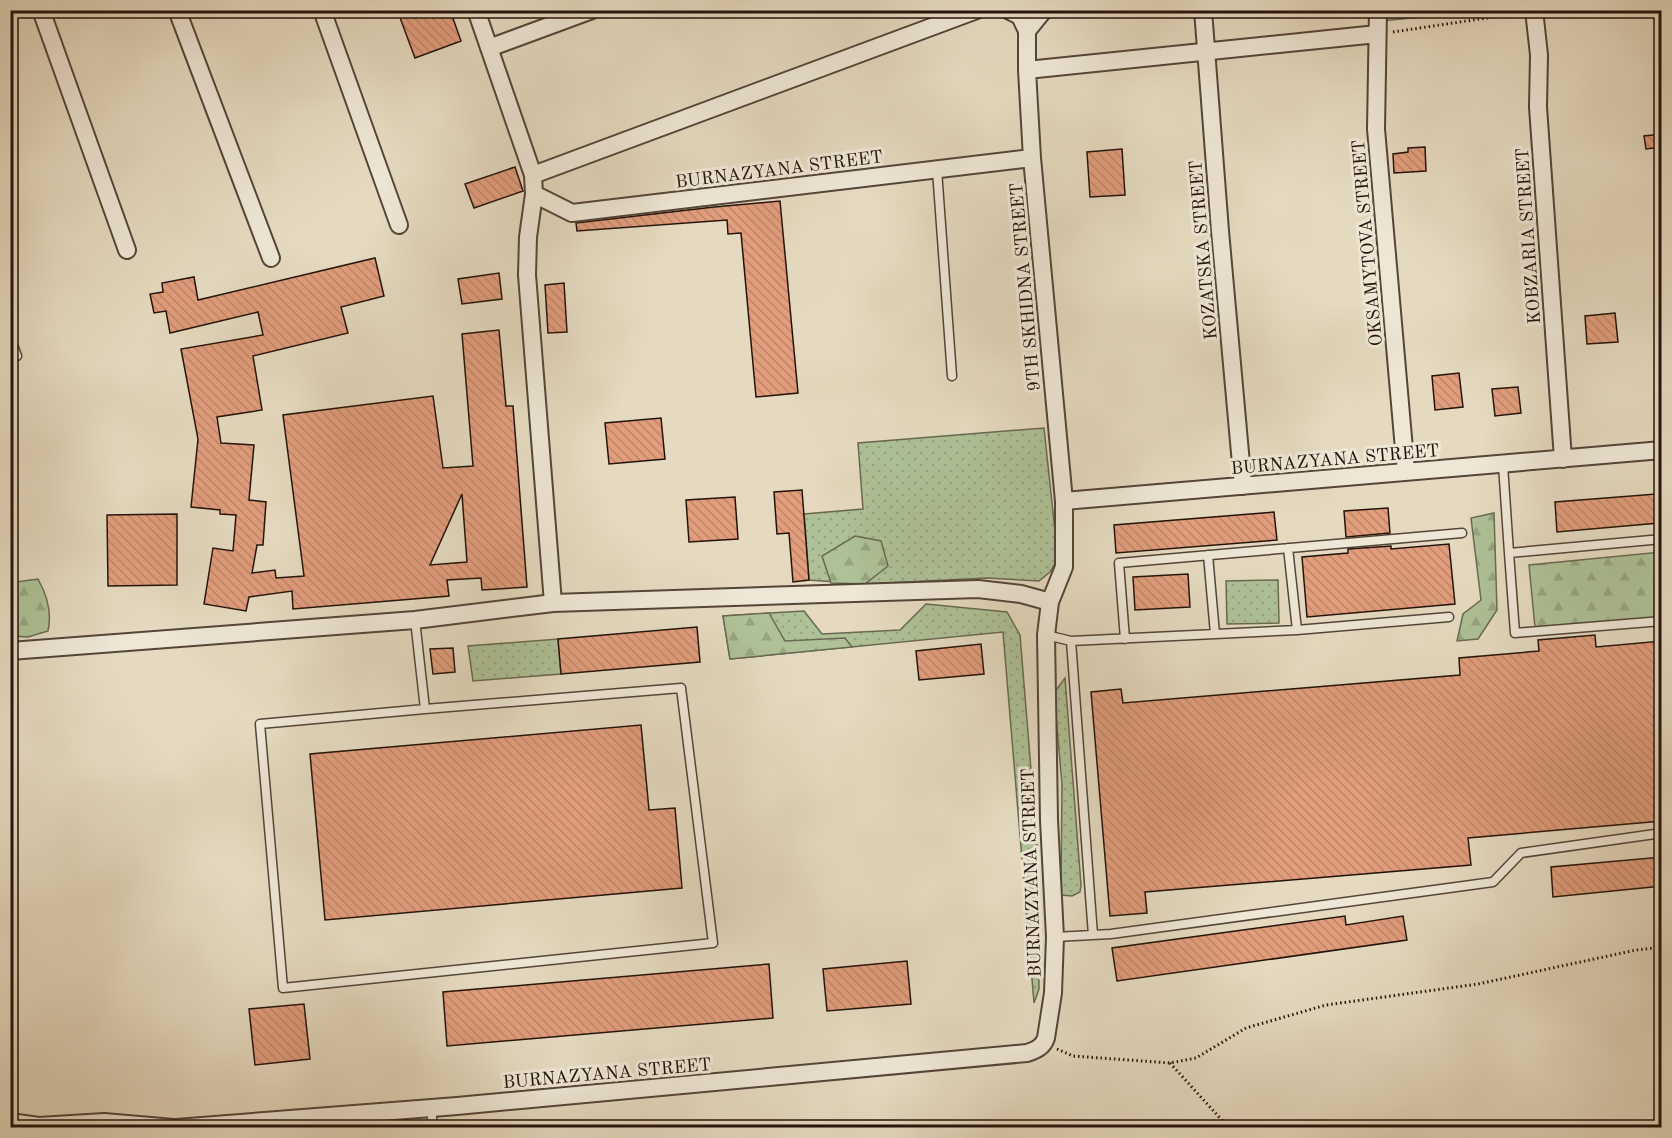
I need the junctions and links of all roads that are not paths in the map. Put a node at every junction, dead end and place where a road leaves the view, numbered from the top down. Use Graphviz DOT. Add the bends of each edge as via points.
graph roads {
  1 [pos="41,10"];
  2 [pos="177,10"];
  3 [pos="321,10"];
  4 [pos="476,10"];
  5 [pos="592,10"];
  6 [pos="977,10"];
  7 [pos="1008,10"];
  8 [pos="1044,10"];
  9 [pos="1203,10"];
  10 [pos="1378,10"];
  11 [pos="1528,11"];
  12 [pos="1027,31"];
  13 [pos="1377,34"];
  14 [pos="489,48"];
  15 [pos="1207,51"];
  16 [pos="1027,70"];
  17 [pos="1032,158"];
  18 [pos="937,170"];
  19 [pos="533,175"];
  20 [pos="534,194"];
  21 [pos="399,225"];
  22 [pos="128,250"];
  23 [pos="271,258"];
  24 [pos="10,337"];
  25 [pos="17,356"];
  26 [pos="952,376"];
  27 [pos="1662,450"];
  28 [pos="1563,459"];
  29 [pos="1503,465"];
  30 [pos="1406,472"];
  31 [pos="1243,486"];
  32 [pos="1064,501"];
  33 [pos="1462,533"];
  34 [pos="1662,539"];
  35 [pos="1288,548"];
  36 [pos="1509,553"];
  37 [pos="1208,555"];
  38 [pos="1050,602"];
  39 [pos="553,603"];
  40 [pos="1449,617"];
  41 [pos="415,620"];
  42 [pos="1662,621"];
  43 [pos="1297,630"];
  44 [pos="1215,634"];
  45 [pos="1046,635"];
  46 [pos="1125,639"];
  47 [pos="1071,641"];
  48 [pos="10,651"];
  49 [pos="425,710"];
  50 [pos="1662,833"];
  51 [pos="1094,935"];
  52 [pos="1054,937"];
  53 [pos="431,1107"];
  54 [pos="10,1122"];
  55 [pos="39,1127"];
  56 [pos="175,1128"];
  57 [pos="433,1128"];
  1 -- 22 [label="street"];
  2 -- 23 [label="street"];
  3 -- 21 [label="street"];
  4 -- 14 [label="street"];
  5 -- 14 [label="street"];
  6 -- 19 [label="street"];
  7 -- 12 [label="street" via="1020,16"];
  8 -- 12 [label="street"];
  9 -- 15 [label="street, KOZATSKA STREET"];
  10 -- 13 [label="street, OKSAMYTOVA STREET"];
  11 -- 28 [label="street, KOBZARIA STREET" via="1539,55 1538,107"];
  12 -- 16 [label="street, 9TH SKHIDNA STREET"];
  13 -- 15 [label="street"];
  13 -- 30 [label="street, OKSAMYTOVA STREET" via="1377,129"];
  14 -- 19 [label="street"];
  15 -- 16 [label="street"];
  15 -- 31 [label="street, KOZATSKA STREET"];
  16 -- 17 [label="street, 9TH SKHIDNA STREET"];
  17 -- 18 [label="street, BURNAZYANA STREET"];
  17 -- 32 [label="street, 9TH SKHIDNA STREET"];
  18 -- 20 [label="street, BURNAZYANA STREET" via="572,213"];
  18 -- 26 [label="lane"];
  19 -- 20 [label="street"];
  20 -- 39 [label="street" via="527,274"];
  24 -- 25 [label="lane"];
  27 -- 28 [label="street, BURNAZYANA STREET"];
  28 -- 29 [label="street, BURNAZYANA STREET"];
  29 -- 30 [label="street, BURNAZYANA STREET"];
  29 -- 36 [label="lane"];
  30 -- 31 [label="street, BURNAZYANA STREET"];
  31 -- 32 [label="street, BURNAZYANA STREET"];
  32 -- 38 [label="street, BURNAZYANA STREET" via="1064,567"];
  33 -- 35 [label="lane"];
  34 -- 36 [label="lane"];
  35 -- 37 [label="lane"];
  35 -- 43 [label="lane"];
  36 -- 42 [label="lane" via="1515,633"];
  37 -- 44 [label="lane"];
  37 -- 46 [label="lane" via="1119,562"];
  38 -- 39 [label="street" via="978,589"];
  38 -- 45 [label="street, BURNAZYANA STREET"];
  39 -- 41 [label="street"];
  40 -- 43 [label="lane"];
  41 -- 48 [label="street"];
  41 -- 49 [label="lane"];
  43 -- 44 [label="lane"];
  44 -- 46 [label="lane"];
  45 -- 47 [label="lane"];
  45 -- 52 [label="street, BURNAZYANA STREET"];
  46 -- 47 [label="lane"];
  47 -- 51 [label="lane"];
  49 -- 49 [label="lane" via="260,724 283,988 714,943 681,688"];
  50 -- 51 [label="lane" via="1521,853 1493,882"];
  51 -- 52 [label="lane"];
  52 -- 53 [label="street, BURNAZYANA STREET" via="1053,993 1045,1043 1035,1051"];
  53 -- 56 [label="street, BURNAZYANA STREET"];
  53 -- 57 [label="lane"];
  54 -- 55 [label="street, BURNAZYANA STREET"];
  55 -- 56 [label="street, BURNAZYANA STREET" via="104,1122"];
}
